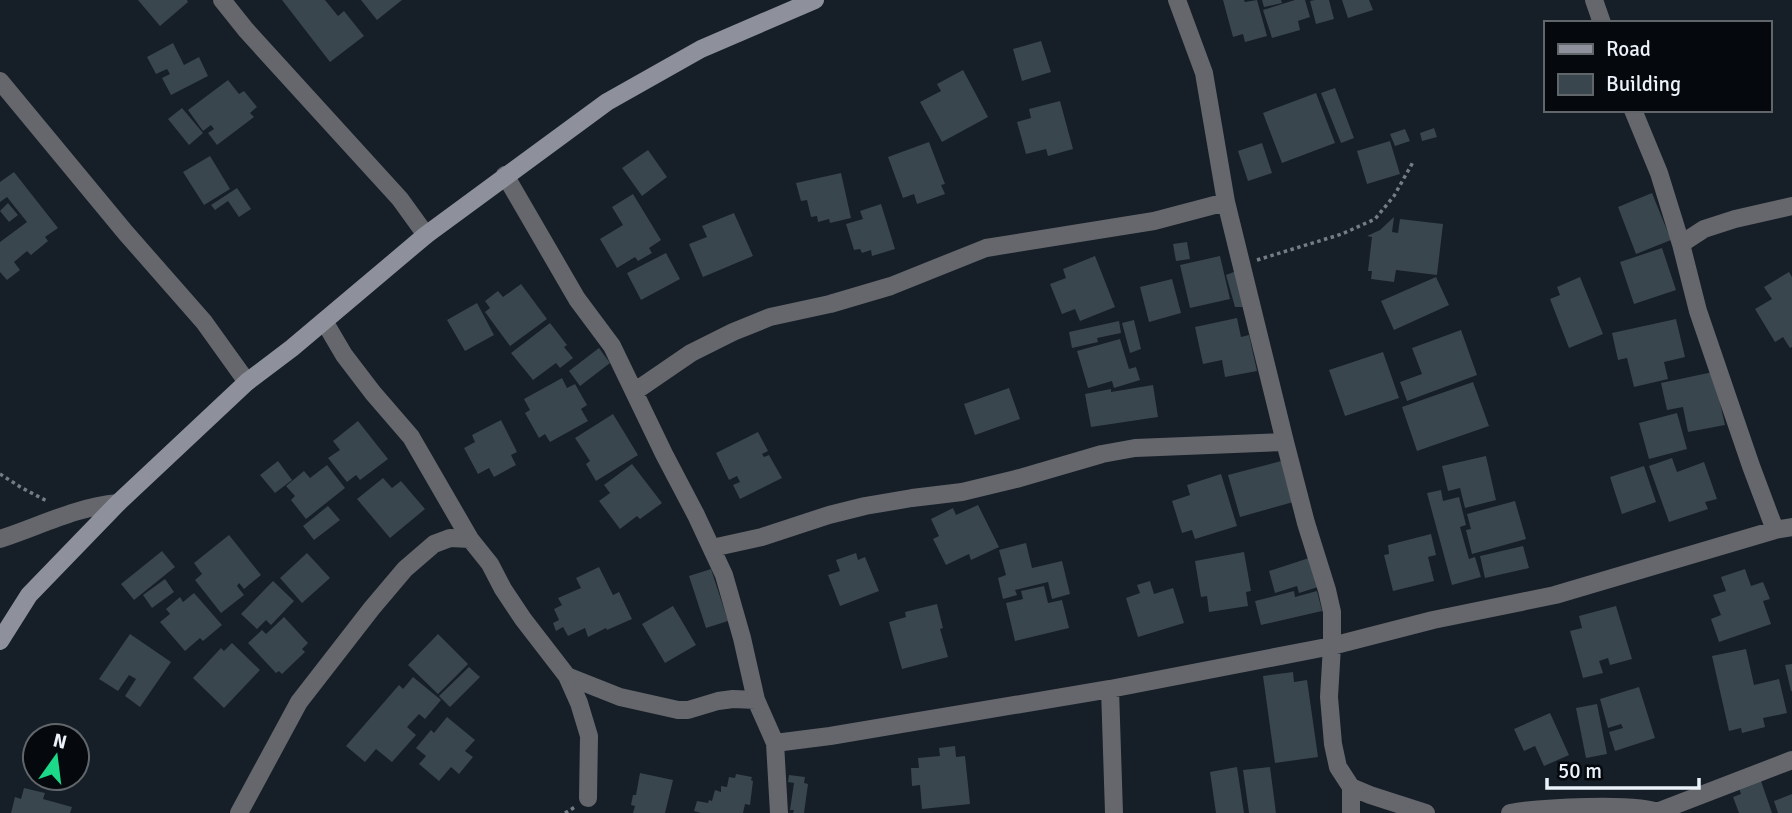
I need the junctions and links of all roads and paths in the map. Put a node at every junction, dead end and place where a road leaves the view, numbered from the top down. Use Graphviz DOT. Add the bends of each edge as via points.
graph roads {
  1 [pos="222,0"];
  2 [pos="815,0"];
  3 [pos="1177,0"];
  4 [pos="1594,0"];
  5 [pos="1601,21"];
  6 [pos="0,80"];
  7 [pos="1634,112"];
  8 [pos="1413,162"];
  9 [pos="505,175"];
  10 [pos="1226,202"];
  11 [pos="1792,206"];
  12 [pos="426,235"];
  13 [pos="1681,244"];
  14 [pos="1242,265"];
  15 [pos="324,321"];
  16 [pos="247,382"];
  17 [pos="634,392"];
  18 [pos="1285,442"];
  19 [pos="0,474"];
  20 [pos="118,503"];
  21 [pos="72,512"];
  22 [pos="1784,529"];
  23 [pos="0,539"];
  24 [pos="470,539"];
  25 [pos="712,548"];
  26 [pos="0,641"];
  27 [pos="1332,646"];
  28 [pos="567,676"];
  29 [pos="1110,689"];
  30 [pos="756,700"];
  31 [pos="775,743"];
  32 [pos="1792,760"];
  33 [pos="1352,787"];
  34 [pos="588,797"];
  35 [pos="1658,812"];
  36 [pos="239,813"];
  37 [pos="779,813"];
  38 [pos="1114,813"];
  39 [pos="1351,813"];
  40 [pos="1426,813"];
  41 [pos="1510,813"];
  1 -- 12 [label="street" via="400,199"];
  2 -- 9 [label="main road" via="701,49 607,102"];
  3 -- 10 [label="street" via="1204,73"];
  4 -- 5 [label="street"];
  6 -- 16 [label="street" via="204,322"];
  7 -- 13 [label="street"];
  8 -- 14 [label="path" via="1375,219"];
  9 -- 12 [label="main road"];
  9 -- 17 [label="street" via="578,299 612,346"];
  10 -- 14 [label="street"];
  10 -- 17 [label="street" via="1154,220 986,248 891,286 770,317 691,353"];
  11 -- 13 [label="street" via="1704,229"];
  12 -- 15 [label="main road"];
  13 -- 22 [label="street" via="1698,311 1751,466"];
  14 -- 18 [label="street"];
  15 -- 16 [label="main road"];
  15 -- 24 [label="street" via="344,355 411,437"];
  16 -- 20 [label="main road"];
  17 -- 25 [label="street"];
  18 -- 25 [label="street" via="1113,452 962,492 866,506"];
  18 -- 27 [label="street" via="1327,590"];
  19 -- 21 [label="path"];
  20 -- 21 [label="street"];
  20 -- 26 [label="main road" via="29,595"];
  21 -- 23 [label="street"];
  22 -- 27 [label="street" via="1555,595"];
  24 -- 28 [label="street"];
  24 -- 36 [label="street" via="450,538 434,544 388,589 299,702"];
  25 -- 30 [label="street" via="724,575"];
  27 -- 29 [label="street"];
  27 -- 33 [label="street" via="1329,697 1333,744 1338,766"];
  28 -- 30 [label="street" via="620,697 678,710 733,699"];
  28 -- 34 [label="street" via="589,736"];
  29 -- 31 [label="street"];
  29 -- 38 [label="street"];
  30 -- 31 [label="street"];
  31 -- 37 [label="street"];
  32 -- 35 [label="street"];
  33 -- 39 [label="street"];
  33 -- 40 [label="street"];
  35 -- 41 [label="street" via="1646,808 1550,808"];
}
